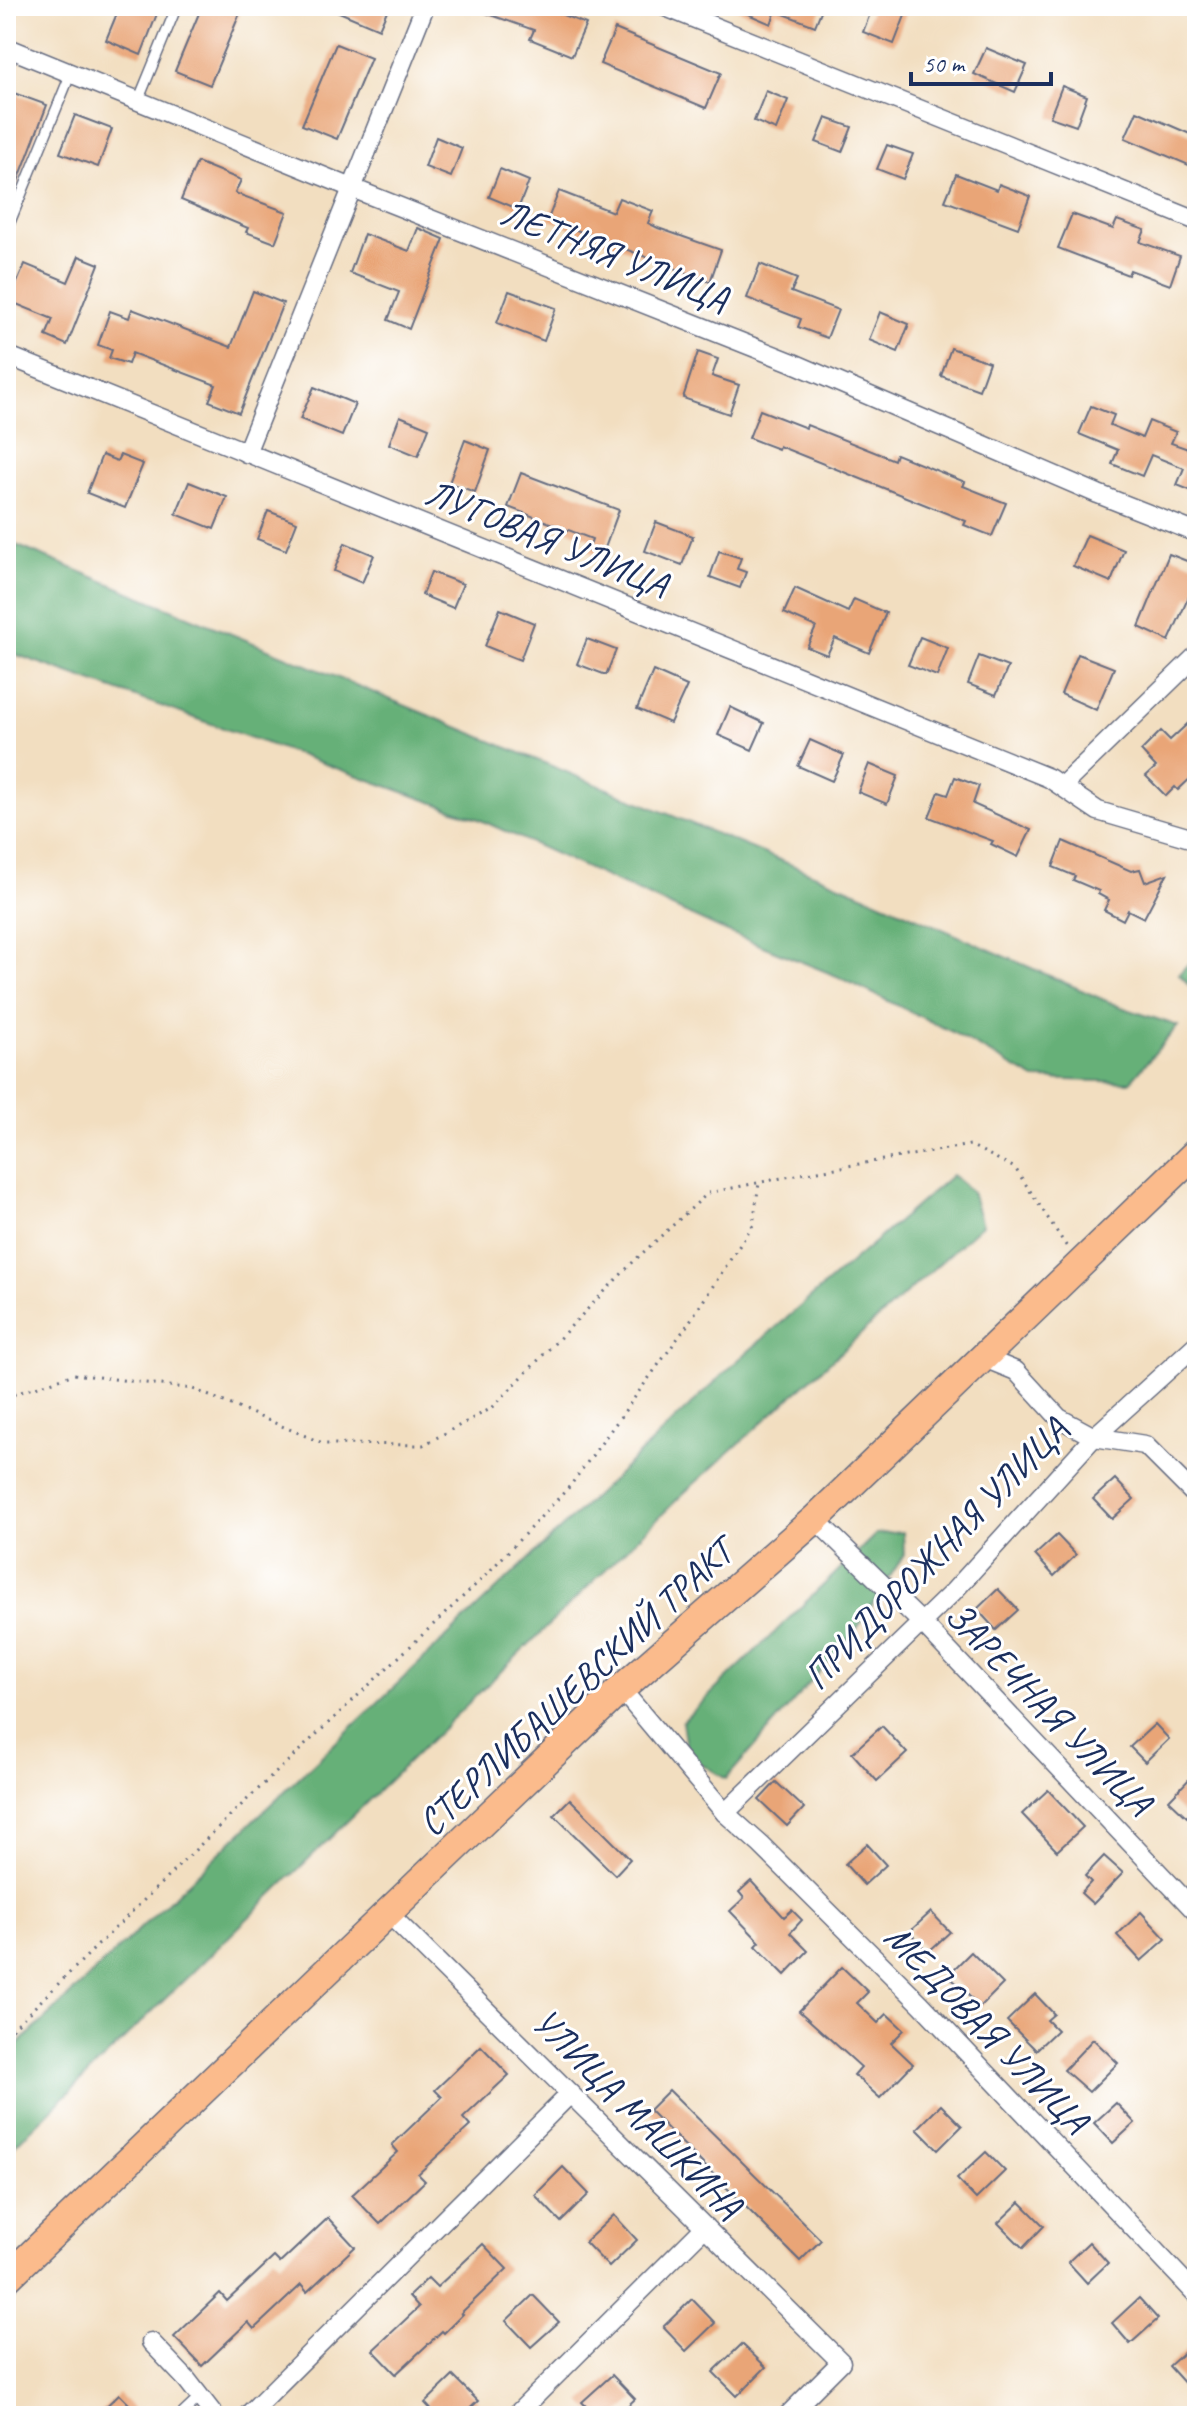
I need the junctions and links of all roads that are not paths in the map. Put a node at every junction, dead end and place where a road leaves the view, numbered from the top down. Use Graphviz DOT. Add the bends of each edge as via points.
graph roads {
  1 [pos="177,6"];
  2 [pos="425,6"];
  3 [pos="663,6"];
  4 [pos="6,47"];
  5 [pos="71,73"];
  6 [pos="138,101"];
  7 [pos="352,188"];
  8 [pos="1197,221"];
  9 [pos="6,232"];
  10 [pos="6,355"];
  11 [pos="246,453"];
  12 [pos="1197,533"];
  13 [pos="1197,655"];
  14 [pos="1063,785"];
  15 [pos="1197,840"];
  16 [pos="1197,1152"];
  17 [pos="1197,1344"];
  18 [pos="984,1358"];
  19 [pos="1094,1437"];
  20 [pos="1197,1497"];
  21 [pos="815,1519"];
  22 [pos="921,1622"];
  23 [pos="621,1689"];
  24 [pos="725,1813"];
  25 [pos="388,1913"];
  26 [pos="1197,1913"];
  27 [pos="570,2094"];
  28 [pos="705,2227"];
  29 [pos="6,2279"];
  30 [pos="1197,2295"];
  31 [pos="151,2342"];
  32 [pos="201,2396"];
  33 [pos="180,2416"];
  34 [pos="215,2416"];
  35 [pos="247,2416"];
  36 [pos="515,2416"];
  37 [pos="787,2416"];
  1 -- 6 [label="lane"];
  2 -- 7 [label="street"];
  3 -- 8 [label="street"];
  4 -- 5 [label="street, ЛЕТНЯЯ УЛИЦА"];
  5 -- 6 [label="street, ЛЕТНЯЯ УЛИЦА"];
  5 -- 9 [label="lane"];
  6 -- 7 [label="street, ЛЕТНЯЯ УЛИЦА"];
  7 -- 11 [label="street"];
  7 -- 12 [label="street, ЛЕТНЯЯ УЛИЦА" via="791,362"];
  10 -- 11 [label="street, ЛУГОВАЯ УЛИЦА"];
  11 -- 14 [label="street, ЛУГОВАЯ УЛИЦА"];
  13 -- 14 [label="street"];
  14 -- 15 [label="street, ЛУГОВАЯ УЛИЦА" via="1098,811"];
  16 -- 18 [label="main road, СТЕРЛИБАШЕВСКИЙ ТРАКТ"];
  17 -- 19 [label="street, ПРИДОРОЖНАЯ УЛИЦА"];
  18 -- 19 [label="street" via="1016,1371 1059,1418"];
  18 -- 21 [label="main road, СТЕРЛИБАШЕВСКИЙ ТРАКТ"];
  19 -- 20 [label="street" via="1145,1445"];
  19 -- 22 [label="street, ПРИДОРОЖНАЯ УЛИЦА"];
  21 -- 22 [label="street, ЗАРЕЧНАЯ УЛИЦА"];
  21 -- 23 [label="main road, СТЕРЛИБАШЕВСКИЙ ТРАКТ"];
  22 -- 24 [label="street, ПРИДОРОЖНАЯ УЛИЦА"];
  22 -- 26 [label="street, ЗАРЕЧНАЯ УЛИЦА"];
  23 -- 24 [label="street, МЕДОВАЯ УЛИЦА"];
  23 -- 25 [label="main road, СТЕРЛИБАШЕВСКИЙ ТРАКТ"];
  24 -- 30 [label="street, МЕДОВАЯ УЛИЦА" via="921,2004"];
  25 -- 27 [label="street, УЛИЦА МАШКИНА"];
  25 -- 29 [label="main road, СТЕРЛИБАШЕВСКИЙ ТРАКТ"];
  27 -- 28 [label="street, УЛИЦА МАШКИНА"];
  27 -- 35 [label="street"];
  28 -- 36 [label="street"];
  28 -- 37 [label="street, УЛИЦА МАШКИНА" via="841,2362"];
  31 -- 32 [label="street"];
  32 -- 33 [label="lane"];
  32 -- 34 [label="street"];
}
